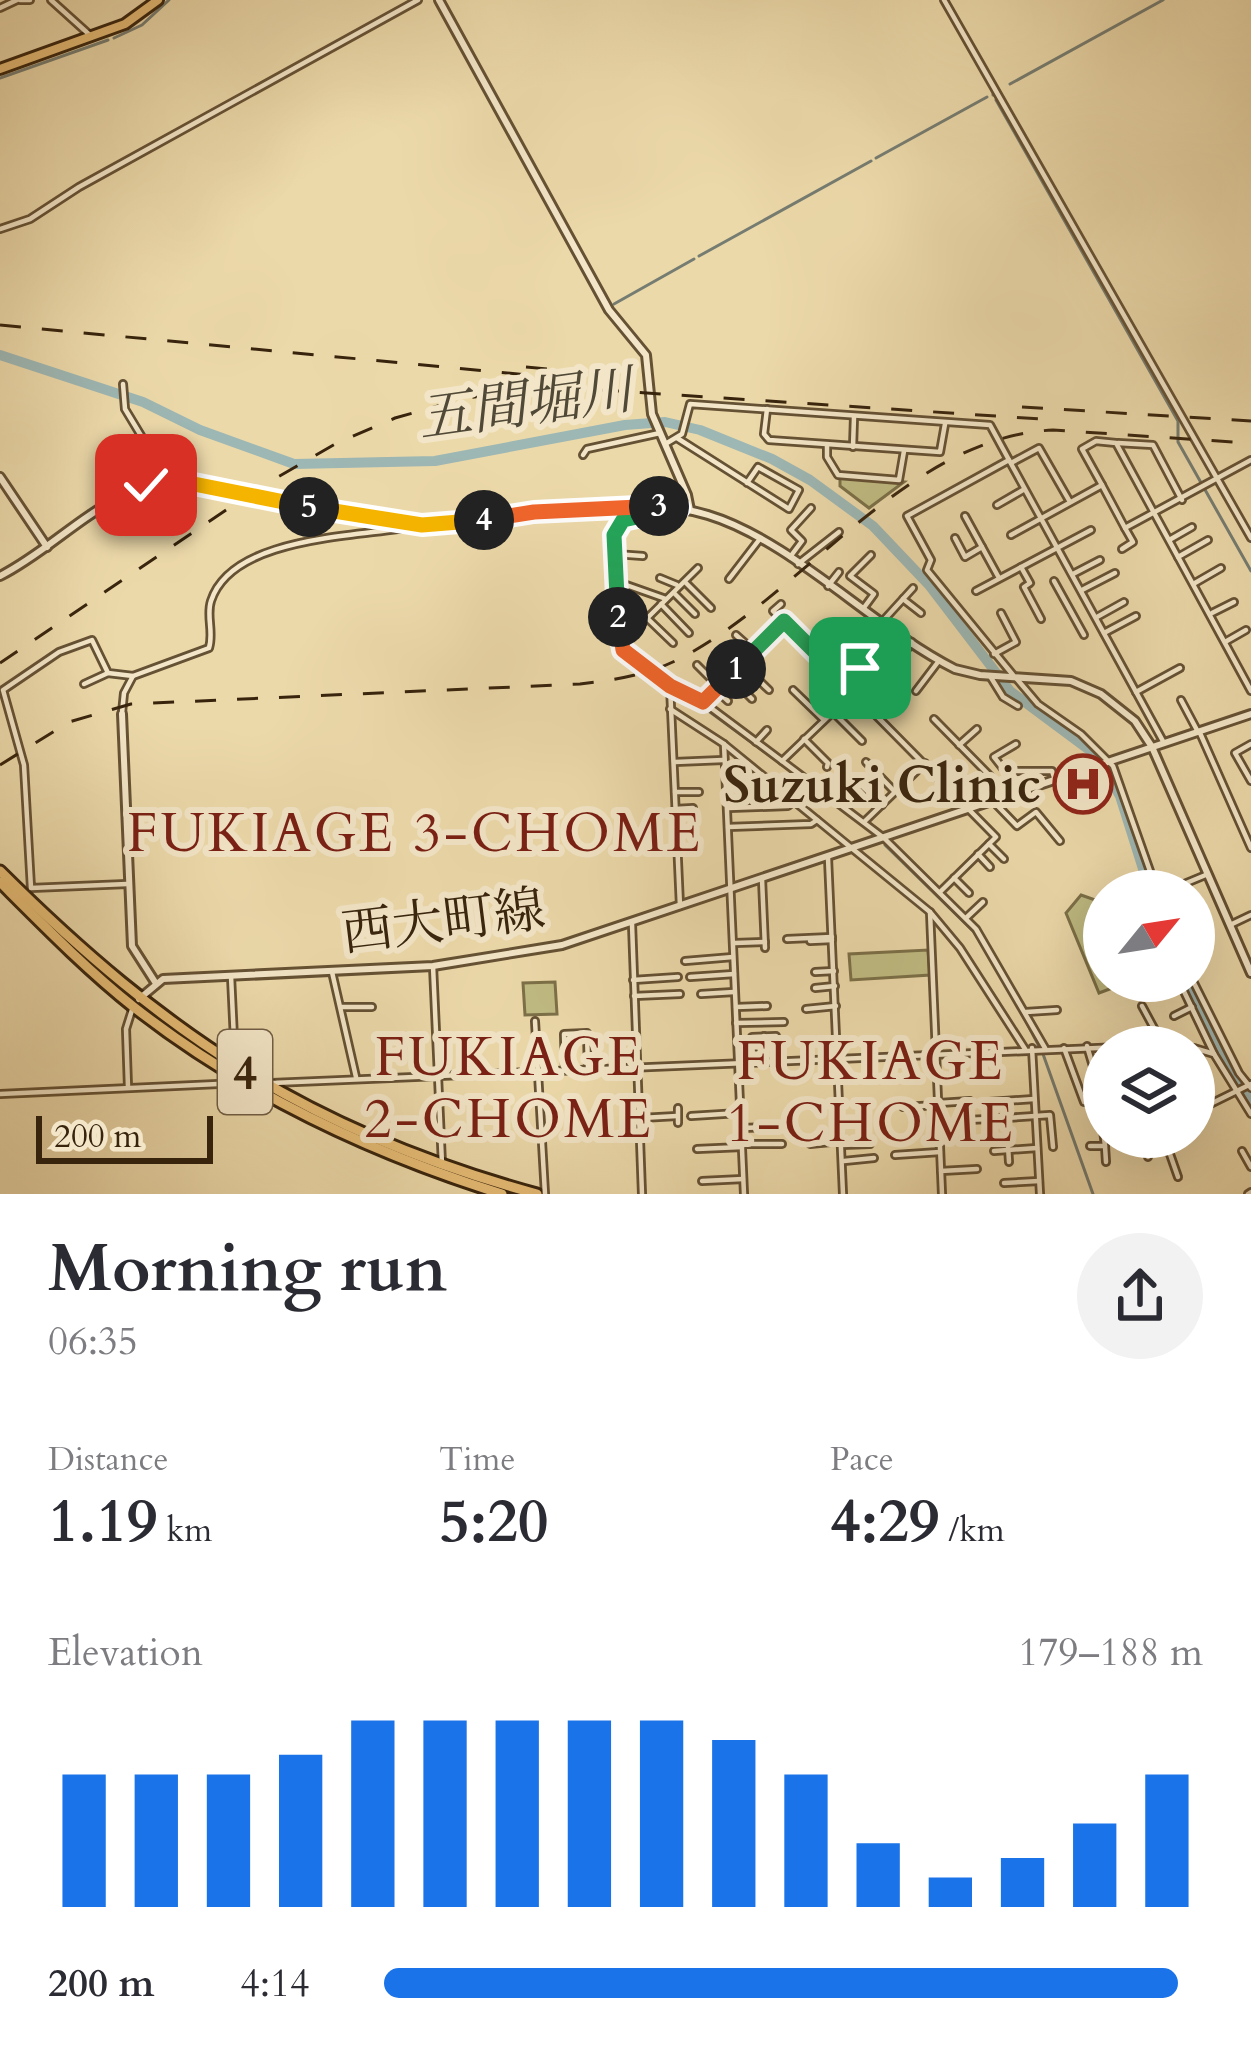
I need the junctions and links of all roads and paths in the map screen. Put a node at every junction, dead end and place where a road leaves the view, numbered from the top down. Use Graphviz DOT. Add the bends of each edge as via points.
graph roads {
  1 [pos="18,0"];
  2 [pos="30,0"];
  3 [pos="51,0"];
  4 [pos="158,0"];
  5 [pos="418,0"];
  6 [pos="440,0"];
  7 [pos="944,0"];
  8 [pos="0,8"];
  9 [pos="92,37"];
  10 [pos="0,69"];
  11 [pos="0,229"];
  12 [pos="123,384"];
  13 [pos="767,409"];
  14 [pos="854,417"];
  15 [pos="945,423"];
  16 [pos="659,432"];
  17 [pos="680,436"];
  18 [pos="1117,443"];
  19 [pos="664,444"];
  20 [pos="826,445"];
  21 [pos="853,447"];
  22 [pos="904,451"];
  23 [pos="583,455"];
  24 [pos="1010,462"];
  25 [pos="1250,463"];
  26 [pos="0,477"];
  27 [pos="1217,478"];
  28 [pos="163,483"];
  29 [pos="747,483"];
  30 [pos="1102,484"];
  31 [pos="1025,489"];
  32 [pos="1181,500"];
  33 [pos="1070,502"];
  34 [pos="997,505"];
  35 [pos="679,508"];
  36 [pos="811,508"];
  37 [pos="690,509"];
  38 [pos="1154,514"];
  39 [pos="964,517"];
  40 [pos="1041,517"];
  41 [pos="422,525"];
  42 [pos="1192,527"];
  43 [pos="1125,528"];
  44 [pos="1091,530"];
  45 [pos="839,532"];
  46 [pos="1011,535"];
  47 [pos="955,538"];
  48 [pos="1251,538"];
  49 [pos="759,540"];
  50 [pos="1169,540"];
  51 [pos="1208,540"];
  52 [pos="47,547"];
  53 [pos="1058,547"];
  54 [pos="982,548"];
  55 [pos="1122,548"];
  56 [pos="615,554"];
  57 [pos="871,555"];
  58 [pos="643,556"];
  59 [pos="1178,557"];
  60 [pos="789,559"];
  61 [pos="1100,560"];
  62 [pos="798,564"];
  63 [pos="1021,567"];
  64 [pos="698,568"];
  65 [pos="1222,568"];
  66 [pos="839,572"];
  67 [pos="1114,573"];
  68 [pos="1072,574"];
  69 [pos="0,576"];
  70 [pos="660,578"];
  71 [pos="999,578"];
  72 [pos="729,579"];
  73 [pos="616,581"];
  74 [pos="1054,581"];
  75 [pos="681,583"];
  76 [pos="1193,584"];
  77 [pos="828,586"];
  78 [pos="914,588"];
  79 [pos="1081,590"];
  80 [pos="672,591"];
  81 [pos="976,592"];
  82 [pos="903,599"];
  83 [pos="663,602"];
  84 [pos="1124,602"];
  85 [pos="1234,602"];
  86 [pos="781,604"];
  87 [pos="1088,604"];
  88 [pos="711,608"];
  89 [pos="863,609"];
  90 [pos="1072,612"];
  91 [pos="921,613"];
  92 [pos="1001,613"];
  93 [pos="695,614"];
  94 [pos="1210,614"];
  95 [pos="1136,616"];
  96 [pos="647,618"];
  97 [pos="1096,618"];
  98 [pos="1041,619"];
  99 [pos="784,621"];
  100 [pos="883,623"];
  101 [pos="1246,630"];
  102 [pos="895,631"];
  103 [pos="689,633"];
  104 [pos="1104,633"];
  105 [pos="736,635"];
  106 [pos="1084,635"];
  107 [pos="1225,642"];
  108 [pos="674,643"];
  109 [pos="912,643"];
  110 [pos="620,645"];
  111 [pos="754,651"];
  112 [pos="994,654"];
  113 [pos="836,656"];
  114 [pos="860,658"];
  115 [pos="939,660"];
  116 [pos="742,664"];
  117 [pos="827,664"];
  118 [pos="697,665"];
  119 [pos="860,668"];
  120 [pos="1180,668"];
  121 [pos="872,670"];
  122 [pos="108,673"];
  123 [pos="992,675"];
  124 [pos="133,676"];
  125 [pos="729,676"];
  126 [pos="888,676"];
  127 [pos="1014,676"];
  128 [pos="828,682"];
  129 [pos="846,683"];
  130 [pos="84,684"];
  131 [pos="670,686"];
  132 [pos="717,687"];
  133 [pos="769,690"];
  134 [pos="794,690"];
  135 [pos="916,691"];
  136 [pos="1251,691"];
  137 [pos="854,692"];
  138 [pos="1136,692"];
  139 [pos="752,698"];
  140 [pos="3,699"];
  141 [pos="728,700"];
  142 [pos="1181,700"];
  143 [pos="844,701"];
  144 [pos="703,702"];
  145 [pos="1018,706"];
  146 [pos="670,709"];
  147 [pos="833,712"];
  148 [pos="949,713"];
  149 [pos="122,714"];
  150 [pos="1251,714"];
  151 [pos="824,720"];
  152 [pos="976,728"];
  153 [pos="767,730"];
  154 [pos="1199,732"];
  155 [pos="804,739"];
  156 [pos="862,741"];
  157 [pos="756,742"];
  158 [pos="1016,743"];
  159 [pos="1164,743"];
  160 [pos="724,744"];
  161 [pos="1251,744"];
  162 [pos="959,745"];
  163 [pos="1152,747"];
  164 [pos="723,760"];
  165 [pos="782,761"];
  166 [pos="675,762"];
  167 [pos="866,762"];
  168 [pos="926,762"];
  169 [pos="1109,762"];
  170 [pos="827,766"];
  171 [pos="1055,780"];
  172 [pos="1251,781"];
  173 [pos="846,782"];
  174 [pos="675,792"];
  175 [pos="698,792"];
  176 [pos="895,792"];
  177 [pos="996,800"];
  178 [pos="794,801"];
  179 [pos="882,805"];
  180 [pos="693,808"];
  181 [pos="727,808"];
  182 [pos="675,809"];
  183 [pos="968,809"];
  184 [pos="817,820"];
  185 [pos="864,822"];
  186 [pos="728,826"];
  187 [pos="884,838"];
  188 [pos="1060,841"];
  189 [pos="989,844"];
  190 [pos="852,848"];
  191 [pos="1251,848"];
  192 [pos="978,854"];
  193 [pos="828,856"];
  194 [pos="1004,859"];
  195 [pos="990,867"];
  196 [pos="1149,870"];
  197 [pos="1206,870"];
  198 [pos="0,871"];
  199 [pos="954,878"];
  200 [pos="762,879"];
  201 [pos="0,882"];
  202 [pos="129,884"];
  203 [pos="730,889"];
  204 [pos="1215,890"];
  205 [pos="940,892"];
  206 [pos="969,893"];
  207 [pos="983,902"];
  208 [pos="680,906"];
  209 [pos="930,912"];
  210 [pos="1251,915"];
  211 [pos="965,919"];
  212 [pos="632,922"];
  213 [pos="1230,925"];
  214 [pos="787,939"];
  215 [pos="832,939"];
  216 [pos="810,941"];
  217 [pos="732,943"];
  218 [pos="733,957"];
  219 [pos="685,962"];
  220 [pos="433,966"];
  221 [pos="332,971"];
  222 [pos="834,971"];
  223 [pos="814,972"];
  224 [pos="1251,973"];
  225 [pos="734,974"];
  226 [pos="231,975"];
  227 [pos="678,977"];
  228 [pos="690,977"];
  229 [pos="633,980"];
  230 [pos="155,982"];
  231 [pos="835,986"];
  232 [pos="814,988"];
  233 [pos="734,992"];
  234 [pos="680,994"];
  235 [pos="701,994"];
  236 [pos="634,996"];
  237 [pos="1190,1002"];
  238 [pos="1204,1002"];
  239 [pos="136,1003"];
  240 [pos="767,1006"];
  241 [pos="836,1006"];
  242 [pos="1142,1006"];
  243 [pos="340,1007"];
  244 [pos="372,1007"];
  245 [pos="735,1007"];
  246 [pos="1192,1007"];
  247 [pos="806,1009"];
  248 [pos="1057,1010"];
  249 [pos="1025,1012"];
  250 [pos="1174,1016"];
  251 [pos="536,1021"];
  252 [pos="784,1022"];
  253 [pos="736,1023"];
  254 [pos="1153,1026"];
  255 [pos="1201,1026"];
  256 [pos="764,1036"];
  257 [pos="1083,1046"];
  258 [pos="1037,1048"];
  259 [pos="1064,1048"];
  260 [pos="936,1053"];
  261 [pos="1215,1056"];
  262 [pos="838,1057"];
  263 [pos="764,1060"];
  264 [pos="776,1060"];
  265 [pos="737,1061"];
  266 [pos="753,1061"];
  267 [pos="232,1065"];
  268 [pos="636,1066"];
  269 [pos="588,1069"];
  270 [pos="565,1070"];
  271 [pos="537,1071"];
  272 [pos="438,1074"];
  273 [pos="356,1077"];
  274 [pos="245,1083"];
  275 [pos="267,1085"];
  276 [pos="1250,1086"];
  277 [pos="128,1087"];
  278 [pos="1236,1091"];
  279 [pos="0,1094"];
  280 [pos="1034,1099"];
  281 [pos="1083,1099"];
  282 [pos="970,1101"];
  283 [pos="1215,1102"];
  284 [pos="938,1104"];
  285 [pos="903,1107"];
  286 [pos="740,1112"];
  287 [pos="1251,1114"];
  288 [pos="678,1116"];
  289 [pos="691,1116"];
  290 [pos="1035,1116"];
  291 [pos="639,1118"];
  292 [pos="990,1119"];
  293 [pos="777,1127"];
  294 [pos="742,1128"];
  295 [pos="1007,1129"];
  296 [pos="966,1132"];
  297 [pos="841,1143"];
  298 [pos="782,1144"];
  299 [pos="810,1144"];
  300 [pos="870,1144"];
  301 [pos="742,1146"];
  302 [pos="1053,1147"];
  303 [pos="1037,1148"];
  304 [pos="698,1149"];
  305 [pos="1008,1150"];
  306 [pos="1242,1150"];
  307 [pos="994,1151"];
  308 [pos="940,1152"];
  309 [pos="895,1155"];
  310 [pos="874,1158"];
  311 [pos="1106,1158"];
  312 [pos="1171,1158"];
  313 [pos="842,1161"];
  314 [pos="1009,1162"];
  315 [pos="1106,1162"];
  316 [pos="442,1166"];
  317 [pos="1251,1167"];
  318 [pos="977,1169"];
  319 [pos="940,1171"];
  320 [pos="1178,1177"];
  321 [pos="743,1179"];
  322 [pos="702,1181"];
  323 [pos="1040,1181"];
  324 [pos="1004,1184"];
  325 [pos="502,1194"];
  326 [pos="542,1194"];
  327 [pos="642,1194"];
  328 [pos="744,1194"];
  329 [pos="843,1194"];
  330 [pos="942,1194"];
  331 [pos="1040,1194"];
  1 -- 2 [label="street"];
  1 -- 8 [label="street"];
  3 -- 9 [label="street"];
  4 -- 9 [label="main road"];
  5 -- 11 [label="street"];
  6 -- 16 [label="street" via="609,310 646,355"];
  7 -- 27 [label="street"];
  9 -- 10 [label="main road"];
  12 -- 28 [label="street" via="132,426"];
  13 -- 14 [label="street"];
  13 -- 17 [label="street" via="690,404"];
  13 -- 20 [label="street" via="769,440"];
  14 -- 15 [label="street"];
  14 -- 21 [label="street"];
  15 -- 22 [label="street" via="942,452"];
  15 -- 24 [label="street" via="990,425"];
  16 -- 19 [label="street"];
  16 -- 23 [label="street"];
  17 -- 19 [label="street"];
  17 -- 29 [label="street"];
  18 -- 30 [label="street" via="1082,449"];
  18 -- 32 [label="street" via="1153,445"];
  18 -- 38 [label="street"];
  19 -- 37 [label="street"];
  20 -- 21 [label="street"];
  20 -- 22 [label="street" via="838,475 899,480"];
  21 -- 22 [label="street"];
  24 -- 31 [label="street"];
  24 -- 33 [label="street" via="1040,448"];
  24 -- 112 [label="street" via="908,516 931,560 927,570"];
  25 -- 27 [label="street"];
  26 -- 52 [label="street"];
  27 -- 32 [label="street"];
  27 -- 48 [label="street"];
  28 -- 41 [label="street"];
  28 -- 52 [label="street" via="109,500"];
  29 -- 29 [label="street" via="789,509 800,490 758,467"];
  30 -- 33 [label="street"];
  30 -- 43 [label="street"];
  31 -- 34 [label="street"];
  31 -- 40 [label="street"];
  32 -- 38 [label="street"];
  33 -- 40 [label="street"];
  35 -- 37 [label="street"];
  35 -- 41 [label="street"];
  35 -- 56 [label="street" via="623,520"];
  36 -- 60 [label="street" via="790,530 802,541"];
  37 -- 49 [label="street"];
  38 -- 43 [label="street"];
  38 -- 50 [label="street"];
  39 -- 54 [label="street"];
  40 -- 46 [label="street"];
  40 -- 53 [label="street"];
  41 -- 124 [label="street" via="318,538 248,559 211,600 209,648"];
  42 -- 50 [label="street"];
  43 -- 55 [label="street" via="1133,542"];
  44 -- 53 [label="street"];
  45 -- 62 [label="street"];
  47 -- 54 [label="street" via="965,557"];
  49 -- 60 [label="street"];
  49 -- 72 [label="street"];
  50 -- 59 [label="street"];
  51 -- 59 [label="street"];
  52 -- 69 [label="street"];
  53 -- 63 [label="street"];
  53 -- 68 [label="street"];
  54 -- 71 [label="street"];
  56 -- 58 [label="street"];
  56 -- 73 [label="street"];
  57 -- 89 [label="street" via="850,577 874,594"];
  59 -- 76 [label="street"];
  60 -- 62 [label="street"];
  61 -- 68 [label="street"];
  62 -- 77 [label="street"];
  63 -- 71 [label="street"];
  63 -- 98 [label="street"];
  64 -- 75 [label="street"];
  65 -- 76 [label="street"];
  66 -- 77 [label="street"];
  67 -- 79 [label="street"];
  68 -- 79 [label="street"];
  70 -- 75 [label="street"];
  71 -- 81 [label="street"];
  73 -- 83 [label="street"];
  73 -- 110 [label="street"];
  74 -- 90 [label="street"];
  75 -- 80 [label="street"];
  75 -- 88 [label="street"];
  76 -- 94 [label="street"];
  77 -- 89 [label="street"];
  78 -- 82 [label="street"];
  79 -- 87 [label="street"];
  80 -- 83 [label="street"];
  80 -- 93 [label="street"];
  82 -- 91 [label="street"];
  82 -- 100 [label="street"];
  83 -- 96 [label="street"];
  83 -- 103 [label="street"];
  84 -- 97 [label="street"];
  85 -- 94 [label="street"];
  86 -- 99 [label="street" via="773,611"];
  87 -- 90 [label="street"];
  87 -- 97 [label="street"];
  89 -- 100 [label="street"];
  90 -- 106 [label="street"];
  92 -- 112 [label="street" via="1016,642"];
  94 -- 107 [label="street"];
  95 -- 104 [label="street"];
  96 -- 108 [label="street"];
  96 -- 110 [label="street"];
  97 -- 104 [label="street"];
  99 -- 111 [label="street"];
  99 -- 117 [label="street"];
  100 -- 102 [label="street"];
  100 -- 114 [label="street"];
  101 -- 107 [label="street"];
  102 -- 109 [label="street"];
  102 -- 121 [label="street"];
  104 -- 138 [label="street"];
  105 -- 111 [label="street"];
  107 -- 136 [label="street"];
  109 -- 115 [label="street"];
  109 -- 126 [label="street"];
  110 -- 131 [label="street"];
  111 -- 116 [label="street"];
  112 -- 127 [label="street"];
  113 -- 117 [label="street"];
  115 -- 123 [label="street"];
  115 -- 135 [label="street"];
  116 -- 125 [label="street"];
  116 -- 133 [label="street"];
  117 -- 129 [label="street"];
  118 -- 132 [label="street"];
  119 -- 129 [label="street"];
  120 -- 138 [label="street"];
  122 -- 124 [label="street"];
  122 -- 130 [label="street"];
  122 -- 140 [label="street" via="92,640 59,652 3,690"];
  123 -- 127 [label="street"];
  123 -- 145 [label="street"];
  124 -- 149 [label="street"];
  125 -- 132 [label="street"];
  125 -- 139 [label="street"];
  127 -- 163 [label="street" via="1059,678 1101,694"];
  127 -- 169 [label="street"];
  128 -- 143 [label="street"];
  129 -- 137 [label="street"];
  131 -- 144 [label="street"];
  131 -- 146 [label="street"];
  132 -- 141 [label="street"];
  132 -- 144 [label="street"];
  134 -- 151 [label="street"];
  137 -- 143 [label="street"];
  137 -- 168 [label="street"];
  138 -- 159 [label="street"];
  140 -- 202 [label="street" via="24,765 31,888"];
  142 -- 154 [label="street"];
  143 -- 147 [label="street"];
  144 -- 157 [label="street"];
  146 -- 160 [label="street"];
  146 -- 166 [label="street"];
  147 -- 151 [label="street"];
  147 -- 156 [label="street"];
  148 -- 162 [label="street" via="936,721"];
  149 -- 202 [label="street"];
  150 -- 154 [label="street"];
  151 -- 155 [label="street"];
  152 -- 162 [label="street"];
  153 -- 157 [label="street"];
  154 -- 159 [label="street"];
  154 -- 191 [label="street"];
  155 -- 165 [label="street"];
  155 -- 170 [label="street"];
  157 -- 165 [label="street"];
  158 -- 171 [label="street" via="994,757 1006,771 1052,771"];
  159 -- 163 [label="street"];
  160 -- 164 [label="street"];
  160 -- 178 [label="street"];
  161 -- 172 [label="street" via="1235,753"];
  162 -- 177 [label="street" via="992,778"];
  163 -- 169 [label="street"];
  163 -- 197 [label="street"];
  164 -- 166 [label="street"];
  164 -- 181 [label="street"];
  165 -- 185 [label="street"];
  166 -- 174 [label="street"];
  167 -- 176 [label="street"];
  168 -- 176 [label="street"];
  168 -- 183 [label="street"];
  169 -- 171 [label="street, 西大町線"];
  169 -- 196 [label="street"];
  171 -- 177 [label="street, 西大町線"];
  173 -- 179 [label="street" via="853,789 859,783"];
  174 -- 175 [label="street"];
  174 -- 182 [label="street"];
  176 -- 179 [label="street"];
  177 -- 183 [label="street, 西大町線"];
  177 -- 188 [label="street" via="1017,826 1036,812"];
  178 -- 181 [label="street"];
  178 -- 184 [label="street"];
  179 -- 185 [label="street"];
  180 -- 182 [label="street"];
  181 -- 186 [label="street"];
  182 -- 208 [label="street"];
  183 -- 187 [label="street, 西大町線"];
  183 -- 189 [label="street" via="996,836"];
  184 -- 186 [label="street"];
  184 -- 190 [label="street"];
  185 -- 187 [label="street"];
  186 -- 203 [label="street"];
  187 -- 190 [label="street, 西大町線"];
  187 -- 205 [label="street"];
  189 -- 192 [label="street"];
  189 -- 194 [label="street"];
  190 -- 193 [label="street, 西大町線"];
  190 -- 209 [label="street"];
  192 -- 195 [label="street"];
  192 -- 199 [label="street"];
  193 -- 200 [label="street, 西大町線"];
  193 -- 215 [label="street"];
  198 -- 239 [label="highway, 4"];
  199 -- 205 [label="street"];
  199 -- 206 [label="street"];
  200 -- 203 [label="street, 西大町線"];
  200 -- 217 [label="street" via="765,945"];
  201 -- 239 [label="highway, 4"];
  202 -- 230 [label="street" via="132,946"];
  203 -- 208 [label="street, 西大町線"];
  203 -- 217 [label="street"];
  204 -- 213 [label="street"];
  205 -- 211 [label="street"];
  207 -- 211 [label="street"];
  208 -- 212 [label="street, 西大町線"];
  209 -- 258 [label="street"];
  209 -- 260 [label="street"];
  210 -- 213 [label="street"];
  211 -- 249 [label="street"];
  212 -- 220 [label="street, 西大町線" via="516,956"];
  212 -- 229 [label="street"];
  213 -- 224 [label="street"];
  214 -- 215 [label="street"];
  215 -- 216 [label="street"];
  215 -- 222 [label="street"];
  217 -- 218 [label="street"];
  218 -- 219 [label="street"];
  218 -- 225 [label="street"];
  220 -- 221 [label="street, 西大町線"];
  220 -- 272 [label="street"];
  221 -- 226 [label="street, 西大町線"];
  221 -- 243 [label="street"];
  222 -- 223 [label="street"];
  222 -- 231 [label="street"];
  225 -- 228 [label="street"];
  225 -- 233 [label="street"];
  226 -- 230 [label="street, 西大町線"];
  226 -- 267 [label="street"];
  227 -- 229 [label="street"];
  229 -- 236 [label="street"];
  230 -- 239 [label="street"];
  231 -- 232 [label="street"];
  231 -- 241 [label="street"];
  233 -- 235 [label="street"];
  233 -- 245 [label="street"];
  234 -- 236 [label="street"];
  236 -- 268 [label="street"];
  237 -- 246 [label="street"];
  238 -- 276 [label="street"];
  239 -- 267 [label="highway, 4"];
  239 -- 274 [label="highway, 4"];
  239 -- 277 [label="street" via="126,1029"];
  240 -- 245 [label="street"];
  241 -- 247 [label="street"];
  241 -- 262 [label="street"];
  242 -- 254 [label="street"];
  243 -- 244 [label="street"];
  243 -- 273 [label="street"];
  245 -- 253 [label="street"];
  246 -- 250 [label="street"];
  246 -- 255 [label="street"];
  248 -- 249 [label="street"];
  249 -- 258 [label="street"];
  251 -- 271 [label="street"];
  252 -- 253 [label="street"];
  253 -- 265 [label="street"];
  256 -- 263 [label="street"];
  256 -- 264 [label="street" via="776,1036"];
  256 -- 266 [label="street" via="752,1037"];
  257 -- 259 [label="street"];
  258 -- 259 [label="street"];
  258 -- 260 [label="street"];
  258 -- 280 [label="street"];
  259 -- 281 [label="street"];
  260 -- 262 [label="street"];
  260 -- 284 [label="street"];
  261 -- 278 [label="street"];
  262 -- 264 [label="street"];
  262 -- 297 [label="street"];
  263 -- 264 [label="street"];
  263 -- 266 [label="street"];
  265 -- 266 [label="street"];
  265 -- 268 [label="street"];
  265 -- 286 [label="street"];
  267 -- 275 [label="highway, 4"];
  268 -- 269 [label="street"];
  268 -- 291 [label="street"];
  269 -- 270 [label="street"];
  269 -- 270 [label="street" via="587,1033 564,1034"];
  270 -- 271 [label="street"];
  271 -- 272 [label="street"];
  271 -- 326 [label="street"];
  272 -- 273 [label="street"];
  272 -- 316 [label="street"];
  273 -- 275 [label="street"];
  274 -- 277 [label="street"];
  274 -- 325 [label="highway, 4" via="361,1142"];
  275 -- 316 [label="highway, 4"];
  276 -- 278 [label="street"];
  277 -- 279 [label="street"];
  278 -- 283 [label="street"];
  278 -- 287 [label="street"];
  280 -- 290 [label="street"];
  280 -- 292 [label="street" via="989,1102"];
  282 -- 284 [label="street"];
  284 -- 285 [label="street"];
  284 -- 308 [label="street"];
  286 -- 289 [label="street"];
  286 -- 294 [label="street"];
  288 -- 291 [label="street"];
  290 -- 292 [label="street"];
  290 -- 302 [label="street" via="1050,1115"];
  290 -- 303 [label="street"];
  291 -- 327 [label="street"];
  292 -- 296 [label="street" via="965,1120"];
  293 -- 294 [label="street"];
  294 -- 301 [label="street"];
  295 -- 305 [label="street"];
  297 -- 299 [label="street"];
  297 -- 300 [label="street"];
  297 -- 313 [label="street"];
  298 -- 301 [label="street"];
  301 -- 304 [label="street"];
  301 -- 321 [label="street"];
  303 -- 305 [label="street"];
  303 -- 323 [label="street"];
  305 -- 307 [label="street"];
  305 -- 314 [label="street"];
  306 -- 317 [label="street"];
  308 -- 309 [label="street"];
  308 -- 319 [label="street"];
  310 -- 313 [label="street"];
  311 -- 315 [label="street"];
  312 -- 320 [label="street"];
  313 -- 329 [label="street"];
  316 -- 326 [label="highway, 4"];
  318 -- 319 [label="street"];
  319 -- 330 [label="street"];
  321 -- 322 [label="street"];
  321 -- 328 [label="street"];
  323 -- 324 [label="street"];
  323 -- 331 [label="street"];
}
